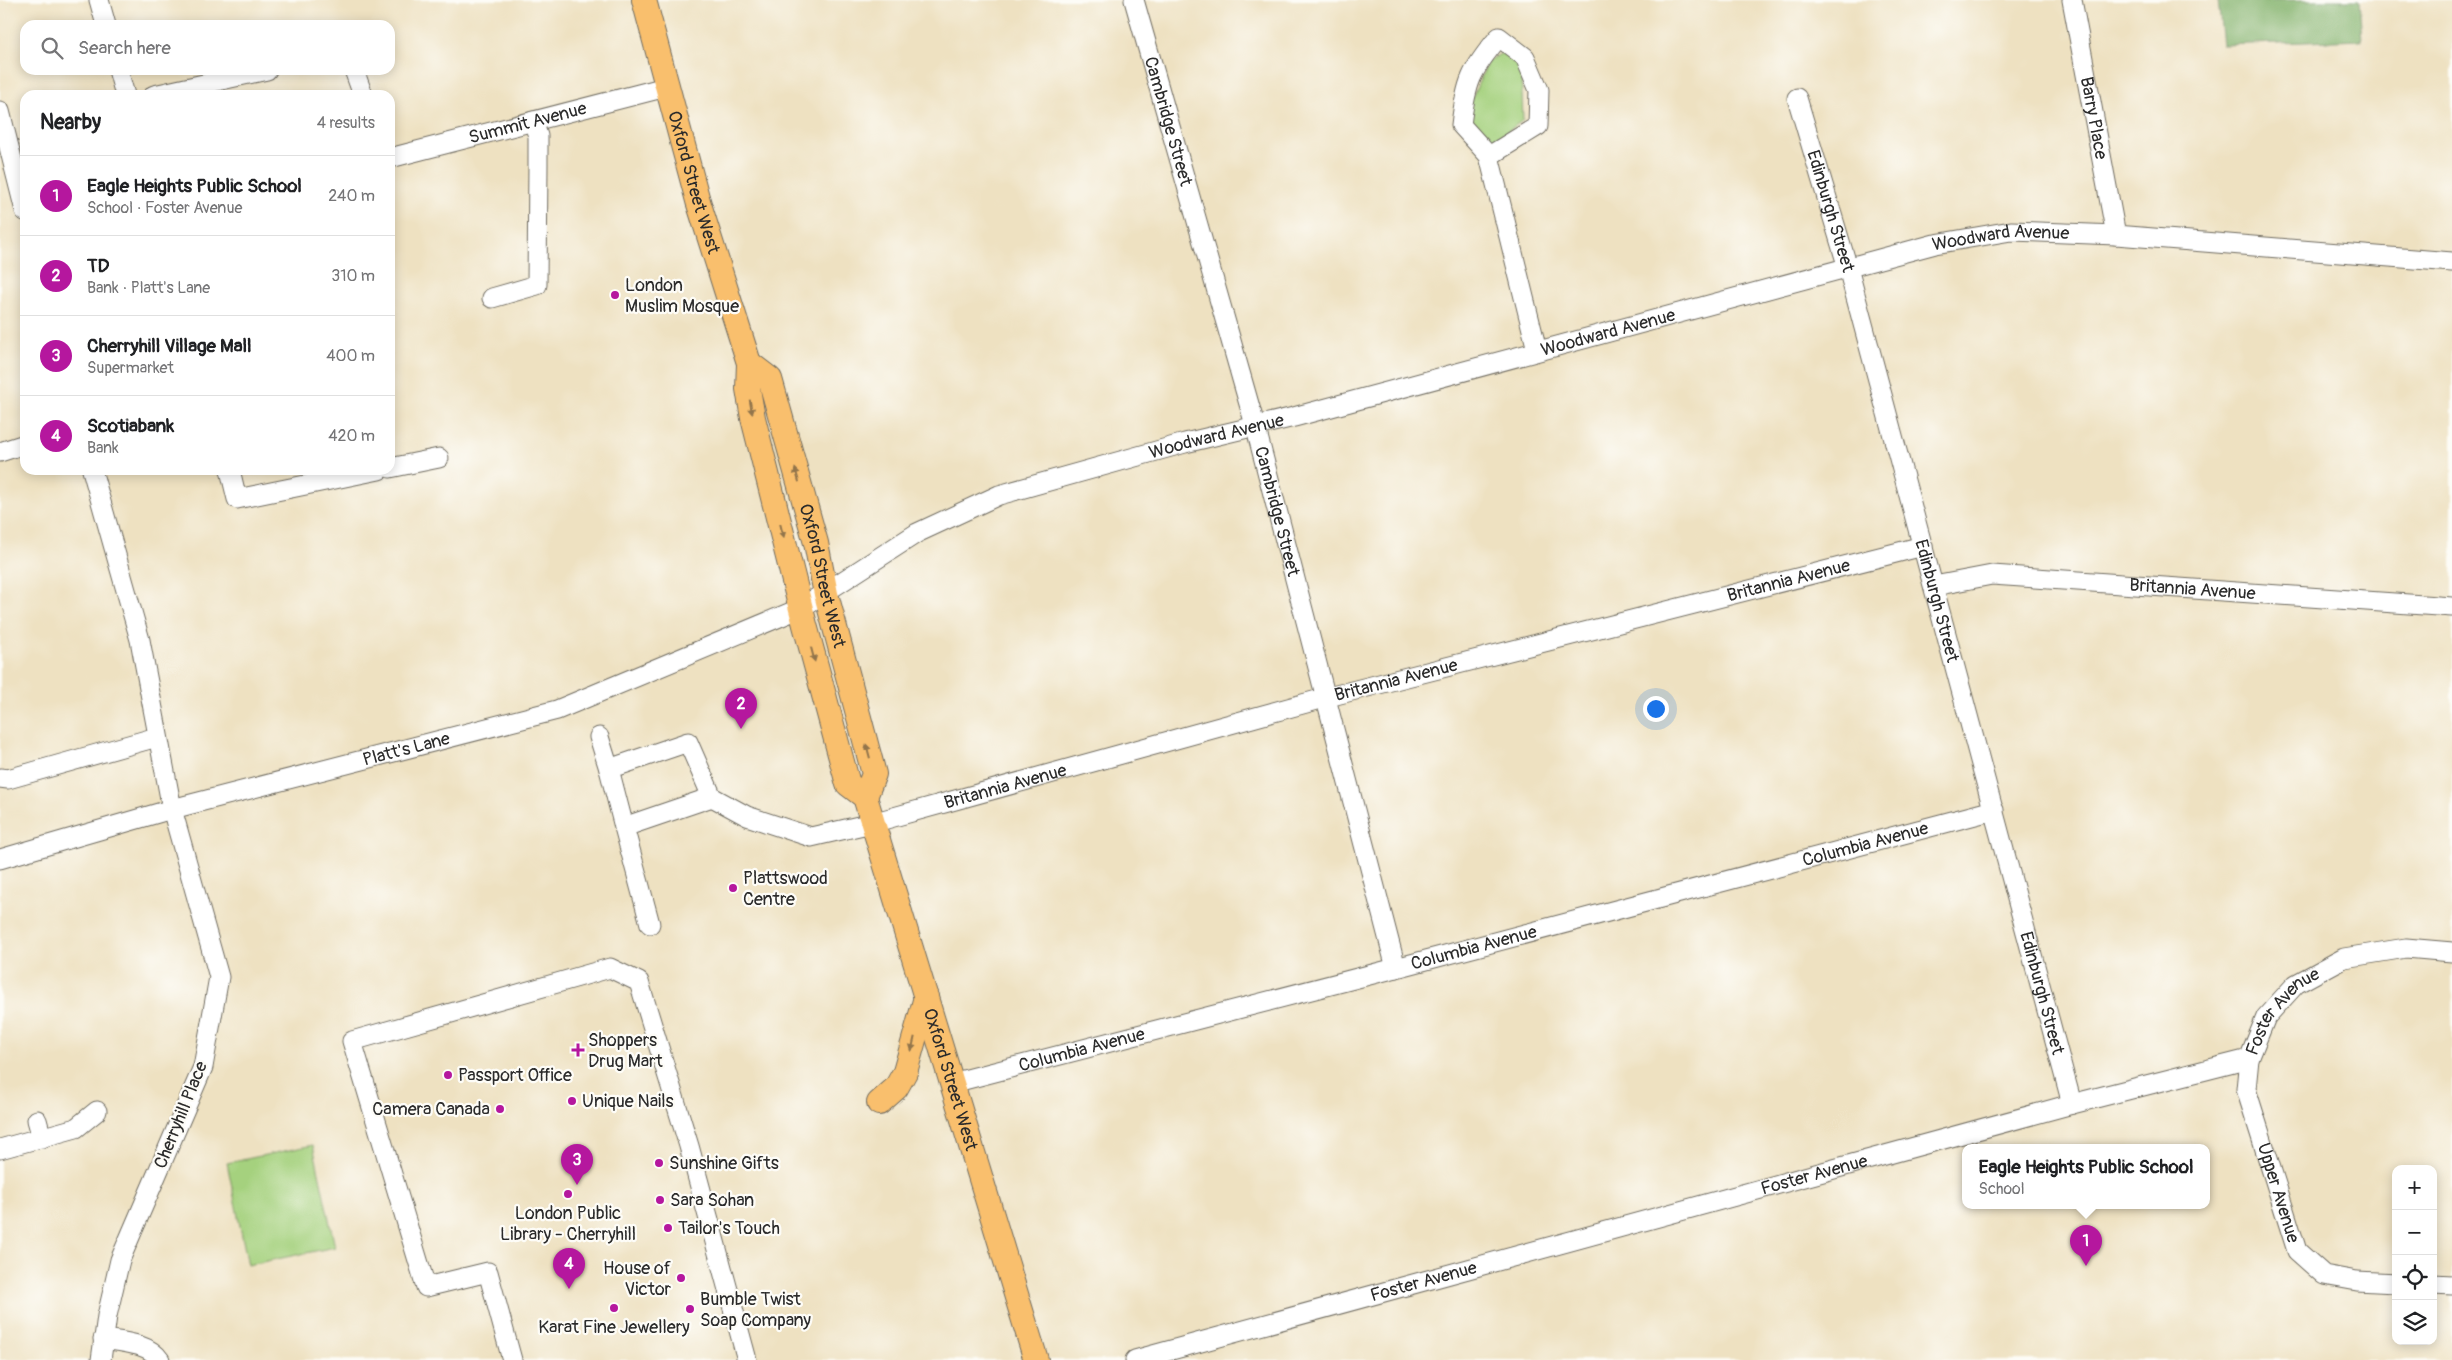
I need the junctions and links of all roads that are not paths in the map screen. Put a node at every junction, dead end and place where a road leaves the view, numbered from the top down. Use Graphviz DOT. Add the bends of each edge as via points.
graph roads {
  1 [pos="99,0"];
  2 [pos="644,0"];
  3 [pos="1134,0"];
  4 [pos="2072,0"];
  5 [pos="105,20"];
  6 [pos="119,75"];
  7 [pos="244,75"];
  8 [pos="356,75"];
  9 [pos="666,87"];
  10 [pos="124,90"];
  11 [pos="177,90"];
  12 [pos="361,90"];
  13 [pos="1797,98"];
  14 [pos="0,112"];
  15 [pos="533,121"];
  16 [pos="1489,156"];
  17 [pos="395,157"];
  18 [pos="20,191"];
  19 [pos="2116,235"];
  20 [pos="2452,262"];
  21 [pos="1848,268"];
  22 [pos="492,298"];
  23 [pos="1537,350"];
  24 [pos="749,363"];
  25 [pos="1255,425"];
  26 [pos="20,446"];
  27 [pos="0,452"];
  28 [pos="439,458"];
  29 [pos="395,467"];
  30 [pos="93,475"];
  31 [pos="231,475"];
  32 [pos="355,475"];
  33 [pos="1923,546"];
  34 [pos="1934,586"];
  35 [pos="826,594"];
  36 [pos="2452,607"];
  37 [pos="801,608"];
  38 [pos="1328,697"];
  39 [pos="599,737"];
  40 [pos="157,738"];
  41 [pos="610,769"];
  42 [pos="0,778"];
  43 [pos="712,797"];
  44 [pos="865,797"];
  45 [pos="172,809"];
  46 [pos="1994,810"];
  47 [pos="872,823"];
  48 [pos="624,826"];
  49 [pos="0,859"];
  50 [pos="650,924"];
  51 [pos="2452,952"];
  52 [pos="1396,968"];
  53 [pos="926,997"];
  54 [pos="2249,1059"];
  55 [pos="952,1082"];
  56 [pos="879,1103"];
  57 [pos="2072,1104"];
  58 [pos="97,1110"];
  59 [pos="0,1149"];
  60 [pos="2392,1283"];
  61 [pos="2437,1284"];
  62 [pos="2452,1285"];
  63 [pos="103,1339"];
  64 [pos="102,1360"];
  65 [pos="160,1360"];
  66 [pos="512,1360"];
  67 [pos="747,1360"];
  68 [pos="1036,1360"];
  69 [pos="1135,1360"];
  1 -- 5 [label="street"];
  2 -- 9 [label="main road, Oxford Street West"];
  3 -- 25 [label="street, Cambridge Street"];
  4 -- 19 [label="street, Barry Place"];
  6 -- 10 [label="street"];
  7 -- 11 [label="street"];
  8 -- 12 [label="street"];
  9 -- 15 [label="street, Summit Avenue"];
  9 -- 24 [label="main road, Oxford Street West"];
  13 -- 21 [label="street, Edinburgh Street"];
  14 -- 18 [label="street"];
  15 -- 17 [label="street, Summit Avenue"];
  15 -- 22 [label="street" via="538,136 537,285"];
  16 -- 16 [label="street" via="1462,125 1465,95 1477,64 1499,37 1525,58 1539,90 1538,126"];
  16 -- 23 [label="street"];
  19 -- 20 [label="street, Woodward Avenue"];
  19 -- 21 [label="street, Woodward Avenue" via="2011,231 1936,244"];
  21 -- 23 [label="street, Woodward Avenue"];
  21 -- 33 [label="street, Edinburgh Street"];
  23 -- 25 [label="street, Woodward Avenue"];
  35 -- 24 [label="main road, Oxford Street West, one-way" via="816,543 770,379"];
  24 -- 37 [label="main road, Oxford Street West, one-way" via="748,389 753,418"];
  25 -- 35 [label="street, Woodward Avenue" via="1000,495 917,533"];
  25 -- 38 [label="street, Cambridge Street"];
  26 -- 27 [label="street"];
  28 -- 29 [label="street"];
  30 -- 40 [label="street, Cherryhill Place" via="140,640"];
  31 -- 32 [label="street" via="237,499"];
  33 -- 34 [label="street, Edinburgh Street"];
  33 -- 38 [label="street, Britannia Avenue"];
  34 -- 36 [label="street, Britannia Avenue" via="1992,575"];
  34 -- 46 [label="street, Edinburgh Street"];
  35 -- 37 [label="street, Woodward Avenue"];
  44 -- 35 [label="main road, Oxford Street West, one-way" via="874,774"];
  37 -- 44 [label="main road, Oxford Street West, one-way" via="848,784"];
  37 -- 45 [label="street, Platt's Lane" via="557,710"];
  38 -- 47 [label="street, Britannia Avenue"];
  38 -- 52 [label="street, Cambridge Street"];
  39 -- 41 [label="street"];
  40 -- 42 [label="street" via="8,779"];
  40 -- 45 [label="street, Cherryhill Place"];
  41 -- 43 [label="street" via="688,742"];
  41 -- 48 [label="street"];
  43 -- 47 [label="street, Britannia Avenue" via="748,816 812,837"];
  43 -- 48 [label="street"];
  44 -- 47 [label="main road, Oxford Street West"];
  45 -- 49 [label="street, Platt's Lane"];
  45 -- 63 [label="street, Cherryhill Place" via="219,977 203,1067 120,1260"];
  46 -- 52 [label="street, Columbia Avenue"];
  46 -- 57 [label="street, Edinburgh Street"];
  47 -- 53 [label="main road, Oxford Street West"];
  48 -- 50 [label="street"];
  51 -- 54 [label="street, Foster Avenue" via="2406,948 2336,962 2296,984 2266,1017"];
  52 -- 55 [label="street, Columbia Avenue"];
  53 -- 55 [label="main road, Oxford Street West"];
  53 -- 56 [label="main road, one-way" via="904,1072 896,1088"];
  54 -- 57 [label="street, Foster Avenue"];
  54 -- 60 [label="street, Upper Avenue" via="2246,1089 2297,1252 2324,1275"];
  55 -- 68 [label="main road, Oxford Street West"];
  57 -- 69 [label="street, Foster Avenue"];
  58 -- 59 [label="street" via="76,1128 39,1129"];
  61 -- 62 [label="street"];
  63 -- 64 [label="street, Cherryhill Place"];
  63 -- 65 [label="street" via="155,1352"];
  66 -- 67 [label="street" via="488,1272 426,1287 352,1040 610,968 639,982"];
}
